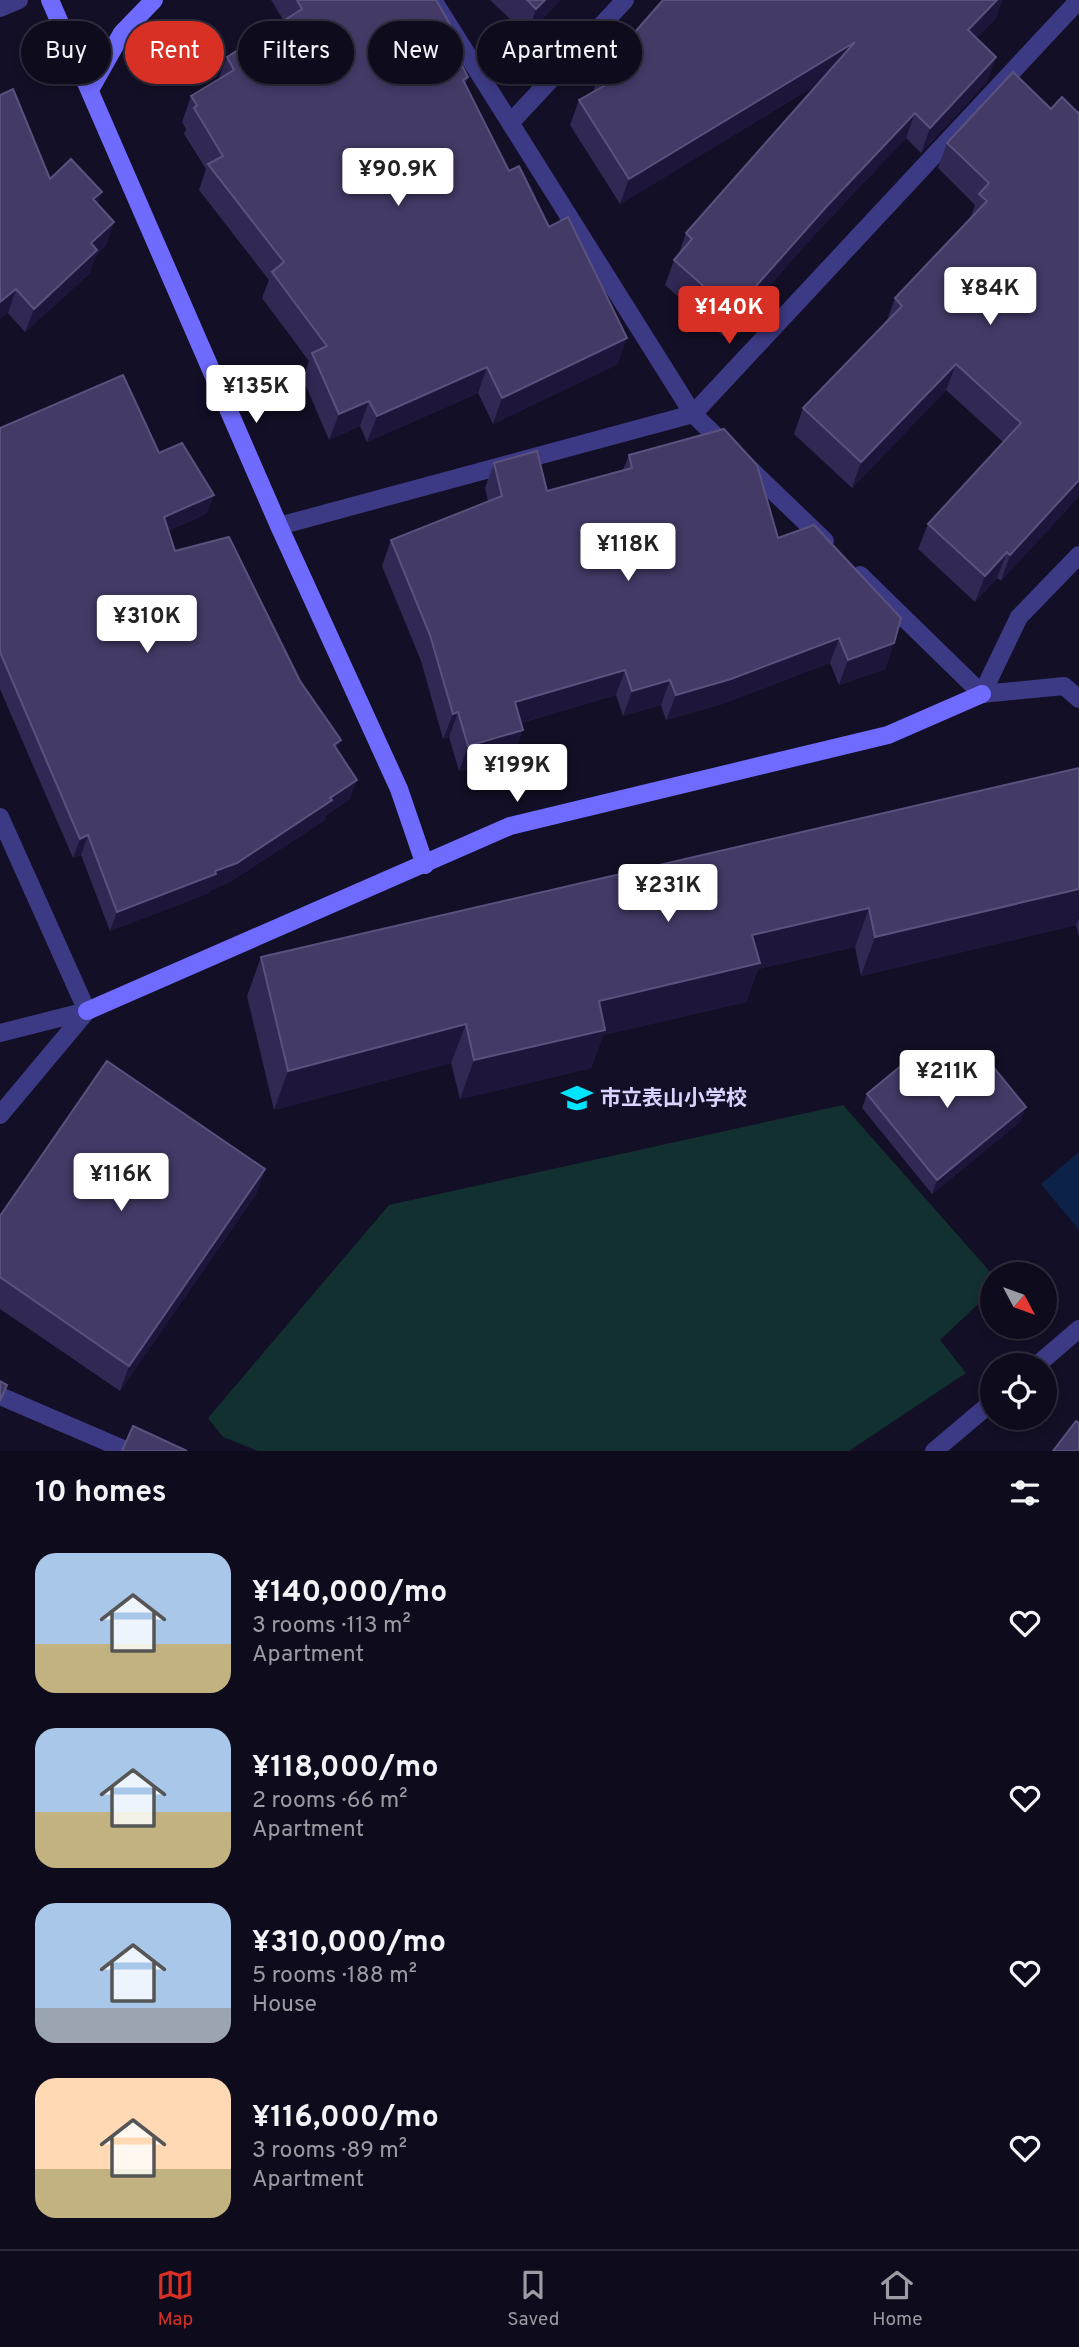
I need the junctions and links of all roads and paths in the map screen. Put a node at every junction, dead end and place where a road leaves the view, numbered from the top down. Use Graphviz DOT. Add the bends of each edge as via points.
graph roads {
  1 [pos="19,0"];
  2 [pos="50,0"];
  3 [pos="154,0"];
  4 [pos="433,0"];
  5 [pos="625,0"];
  6 [pos="1079,0"];
  7 [pos="0,8"];
  8 [pos="91,88"];
  9 [pos="512,121"];
  10 [pos="693,414"];
  11 [pos="279,526"];
  12 [pos="1079,555"];
  13 [pos="982,694"];
  14 [pos="1079,699"];
  15 [pos="0,817"];
  16 [pos="425,865"];
  17 [pos="88,1011"];
  18 [pos="0,1033"];
  19 [pos="0,1115"];
  20 [pos="1079,1329"];
  21 [pos="1051,1353"];
  22 [pos="0,1396"];
  23 [pos="980,1412"];
  24 [pos="128,1451"];
  25 [pos="934,1451"];
  1 -- 7 [label="street"];
  2 -- 8 [label="street"];
  3 -- 8 [label="street" via="122,33"];
  4 -- 9 [label="street"];
  5 -- 9 [label="street"];
  6 -- 10 [label="street"];
  8 -- 11 [label="street"];
  9 -- 10 [label="street"];
  10 -- 11 [label="street"];
  10 -- 13 [label="street"];
  11 -- 16 [label="street" via="399,789"];
  12 -- 13 [label="street" via="1019,617"];
  13 -- 14 [label="street" via="1064,686"];
  13 -- 16 [label="street" via="888,735 510,826"];
  15 -- 17 [label="street"];
  16 -- 17 [label="street"];
  17 -- 18 [label="street"];
  17 -- 19 [label="street"];
  20 -- 21 [label="street"];
  22 -- 24 [label="street"];
  23 -- 25 [label="street"];
}
